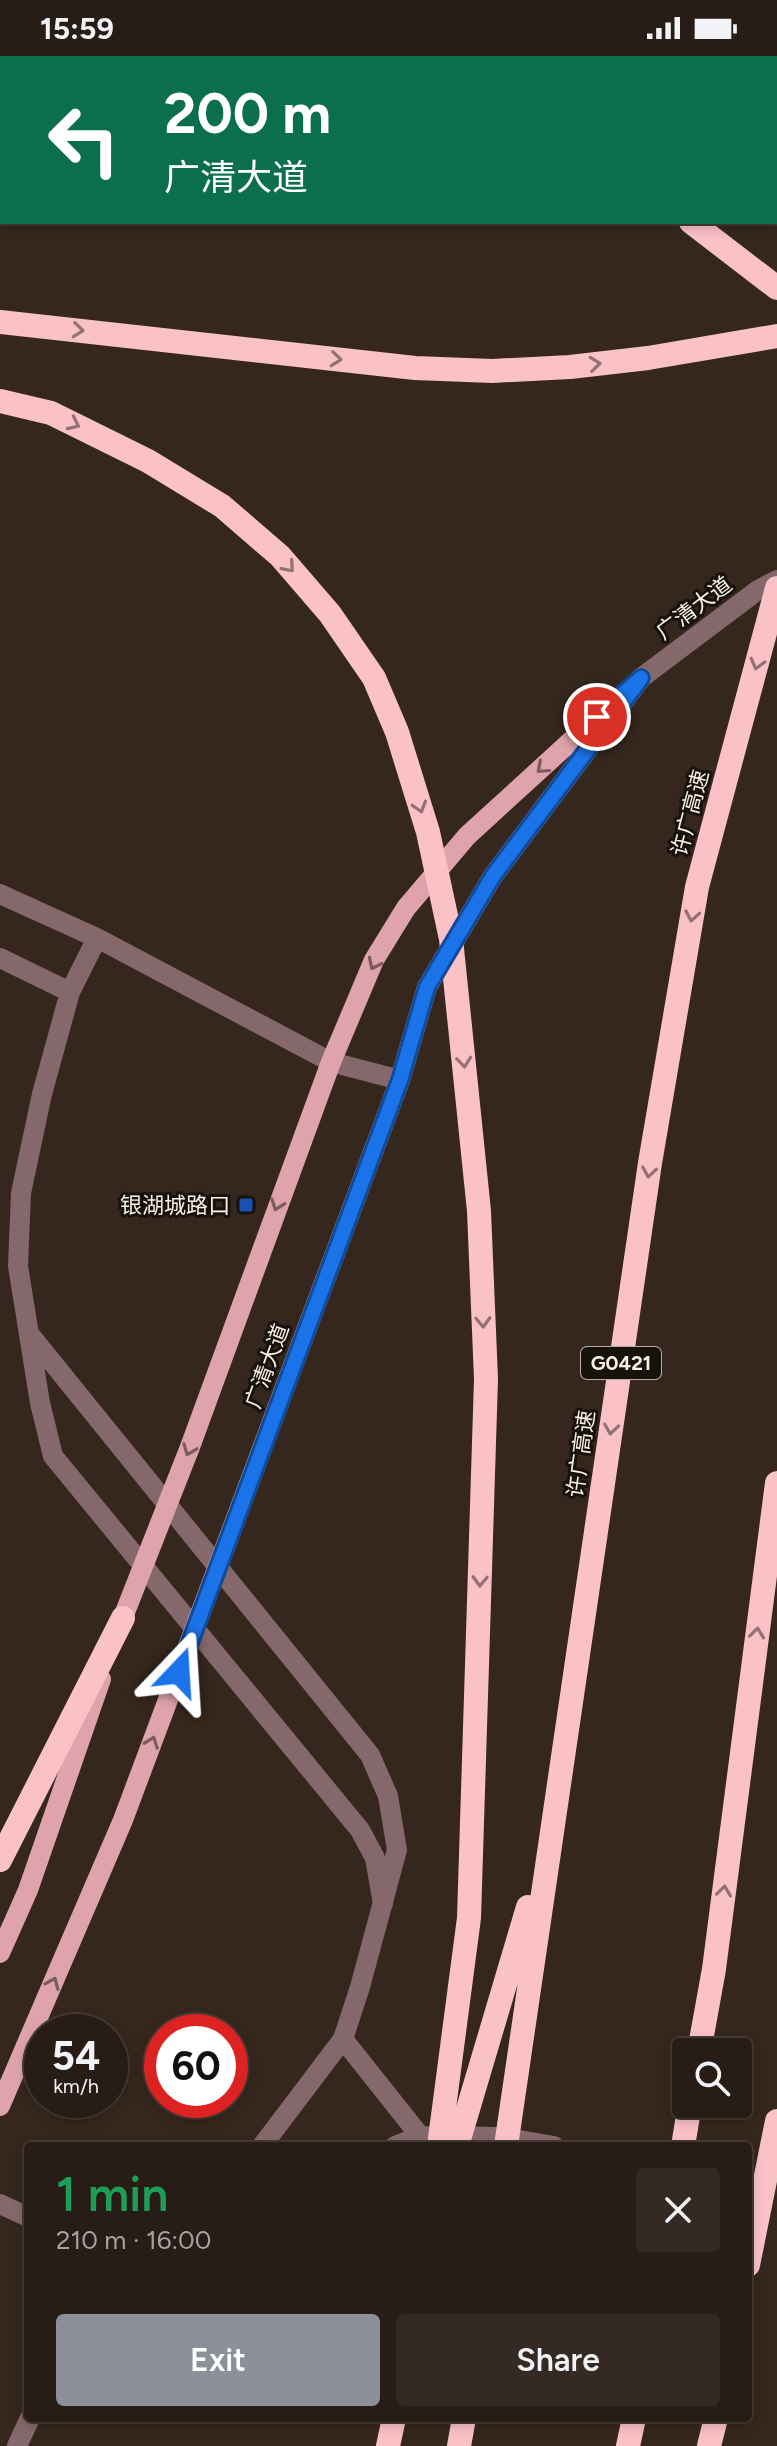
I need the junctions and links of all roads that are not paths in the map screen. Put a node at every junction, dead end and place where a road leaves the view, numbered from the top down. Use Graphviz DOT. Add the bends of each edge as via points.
graph roads {
  1 [pos="694,224"];
  2 [pos="777,288"];
  3 [pos="0,322"];
  4 [pos="777,336"];
  5 [pos="0,401"];
  6 [pos="777,580"];
  7 [pos="777,588"];
  8 [pos="641,678"];
  9 [pos="0,894"];
  10 [pos="97,938"];
  11 [pos="0,958"];
  12 [pos="70,992"];
  13 [pos="331,1062"];
  14 [pos="400,1080"];
  15 [pos="31,1336"];
  16 [pos="777,1483"];
  17 [pos="123,1618"];
  18 [pos="552,1824"];
  19 [pos="0,1860"];
  20 [pos="383,1904"];
  21 [pos="0,1953"];
  22 [pos="702,2038"];
  23 [pos="343,2039"];
  24 [pos="0,2106"];
  25 [pos="688,2118"];
  26 [pos="777,2121"];
  27 [pos="430,2141"];
  28 [pos="265,2142"];
  29 [pos="458,2142"];
  30 [pos="507,2142"];
  31 [pos="530,2142"];
  32 [pos="684,2142"];
  33 [pos="0,2204"];
  34 [pos="752,2208"];
  35 [pos="24,2215"];
  36 [pos="777,2217"];
  37 [pos="752,2245"];
  38 [pos="28,2422"];
  39 [pos="393,2422"];
  40 [pos="463,2422"];
  41 [pos="633,2422"];
  42 [pos="715,2422"];
  43 [pos="17,2446"];
  44 [pos="388,2446"];
  45 [pos="459,2446"];
  46 [pos="628,2446"];
  47 [pos="709,2446"];
  1 -- 2 [label="highway"];
  3 -- 4 [label="highway, one-way" via="415,368 492,371 648,358"];
  5 -- 27 [label="highway, one-way" via="51,413 96,434 222,506 280,556 330,614 374,678 428,832 451,939 479,1211 486,1379 469,1918"];
  6 -- 8 [label="street, 广清大道"];
  7 -- 18 [label="highway, 许广高速 / G0421, one-way" via="697,887 650,1163"];
  8 -- 13 [label="main road, 广清大道, one-way" via="467,836 406,908 374,960"];
  8 -- 14 [label="main road, 广清大道" via="493,876 427,987"];
  9 -- 10 [label="street"];
  10 -- 12 [label="street"];
  10 -- 13 [label="street"];
  11 -- 12 [label="street"];
  12 -- 15 [label="street" via="21,1193 18,1266"];
  13 -- 14 [label="street"];
  13 -- 17 [label="main road, 广清大道, one-way"];
  24 -- 14 [label="main road, 广清大道, one-way" via="123,1820"];
  15 -- 20 [label="street" via="53,1456 360,1830 375,1858"];
  15 -- 20 [label="street" via="370,1755 388,1796 397,1850"];
  22 -- 16 [label="highway, one-way"];
  17 -- 19 [label="highway"];
  17 -- 21 [label="main road, 广清大道" via="28,1890"];
  18 -- 29 [label="highway"];
  18 -- 30 [label="highway, 许广高速 / G0421"];
  20 -- 23 [label="street"];
  23 -- 27 [label="street"];
  23 -- 28 [label="street"];
  25 -- 32 [label="highway"];
  26 -- 37 [label="highway"];
  27 -- 31 [label="street" via="501,2137"];
  33 -- 35 [label="street"];
  34 -- 36 [label="street"];
  38 -- 43 [label="street"];
  39 -- 44 [label="highway"];
  40 -- 45 [label="highway"];
  41 -- 46 [label="highway"];
  42 -- 47 [label="highway"];
}
